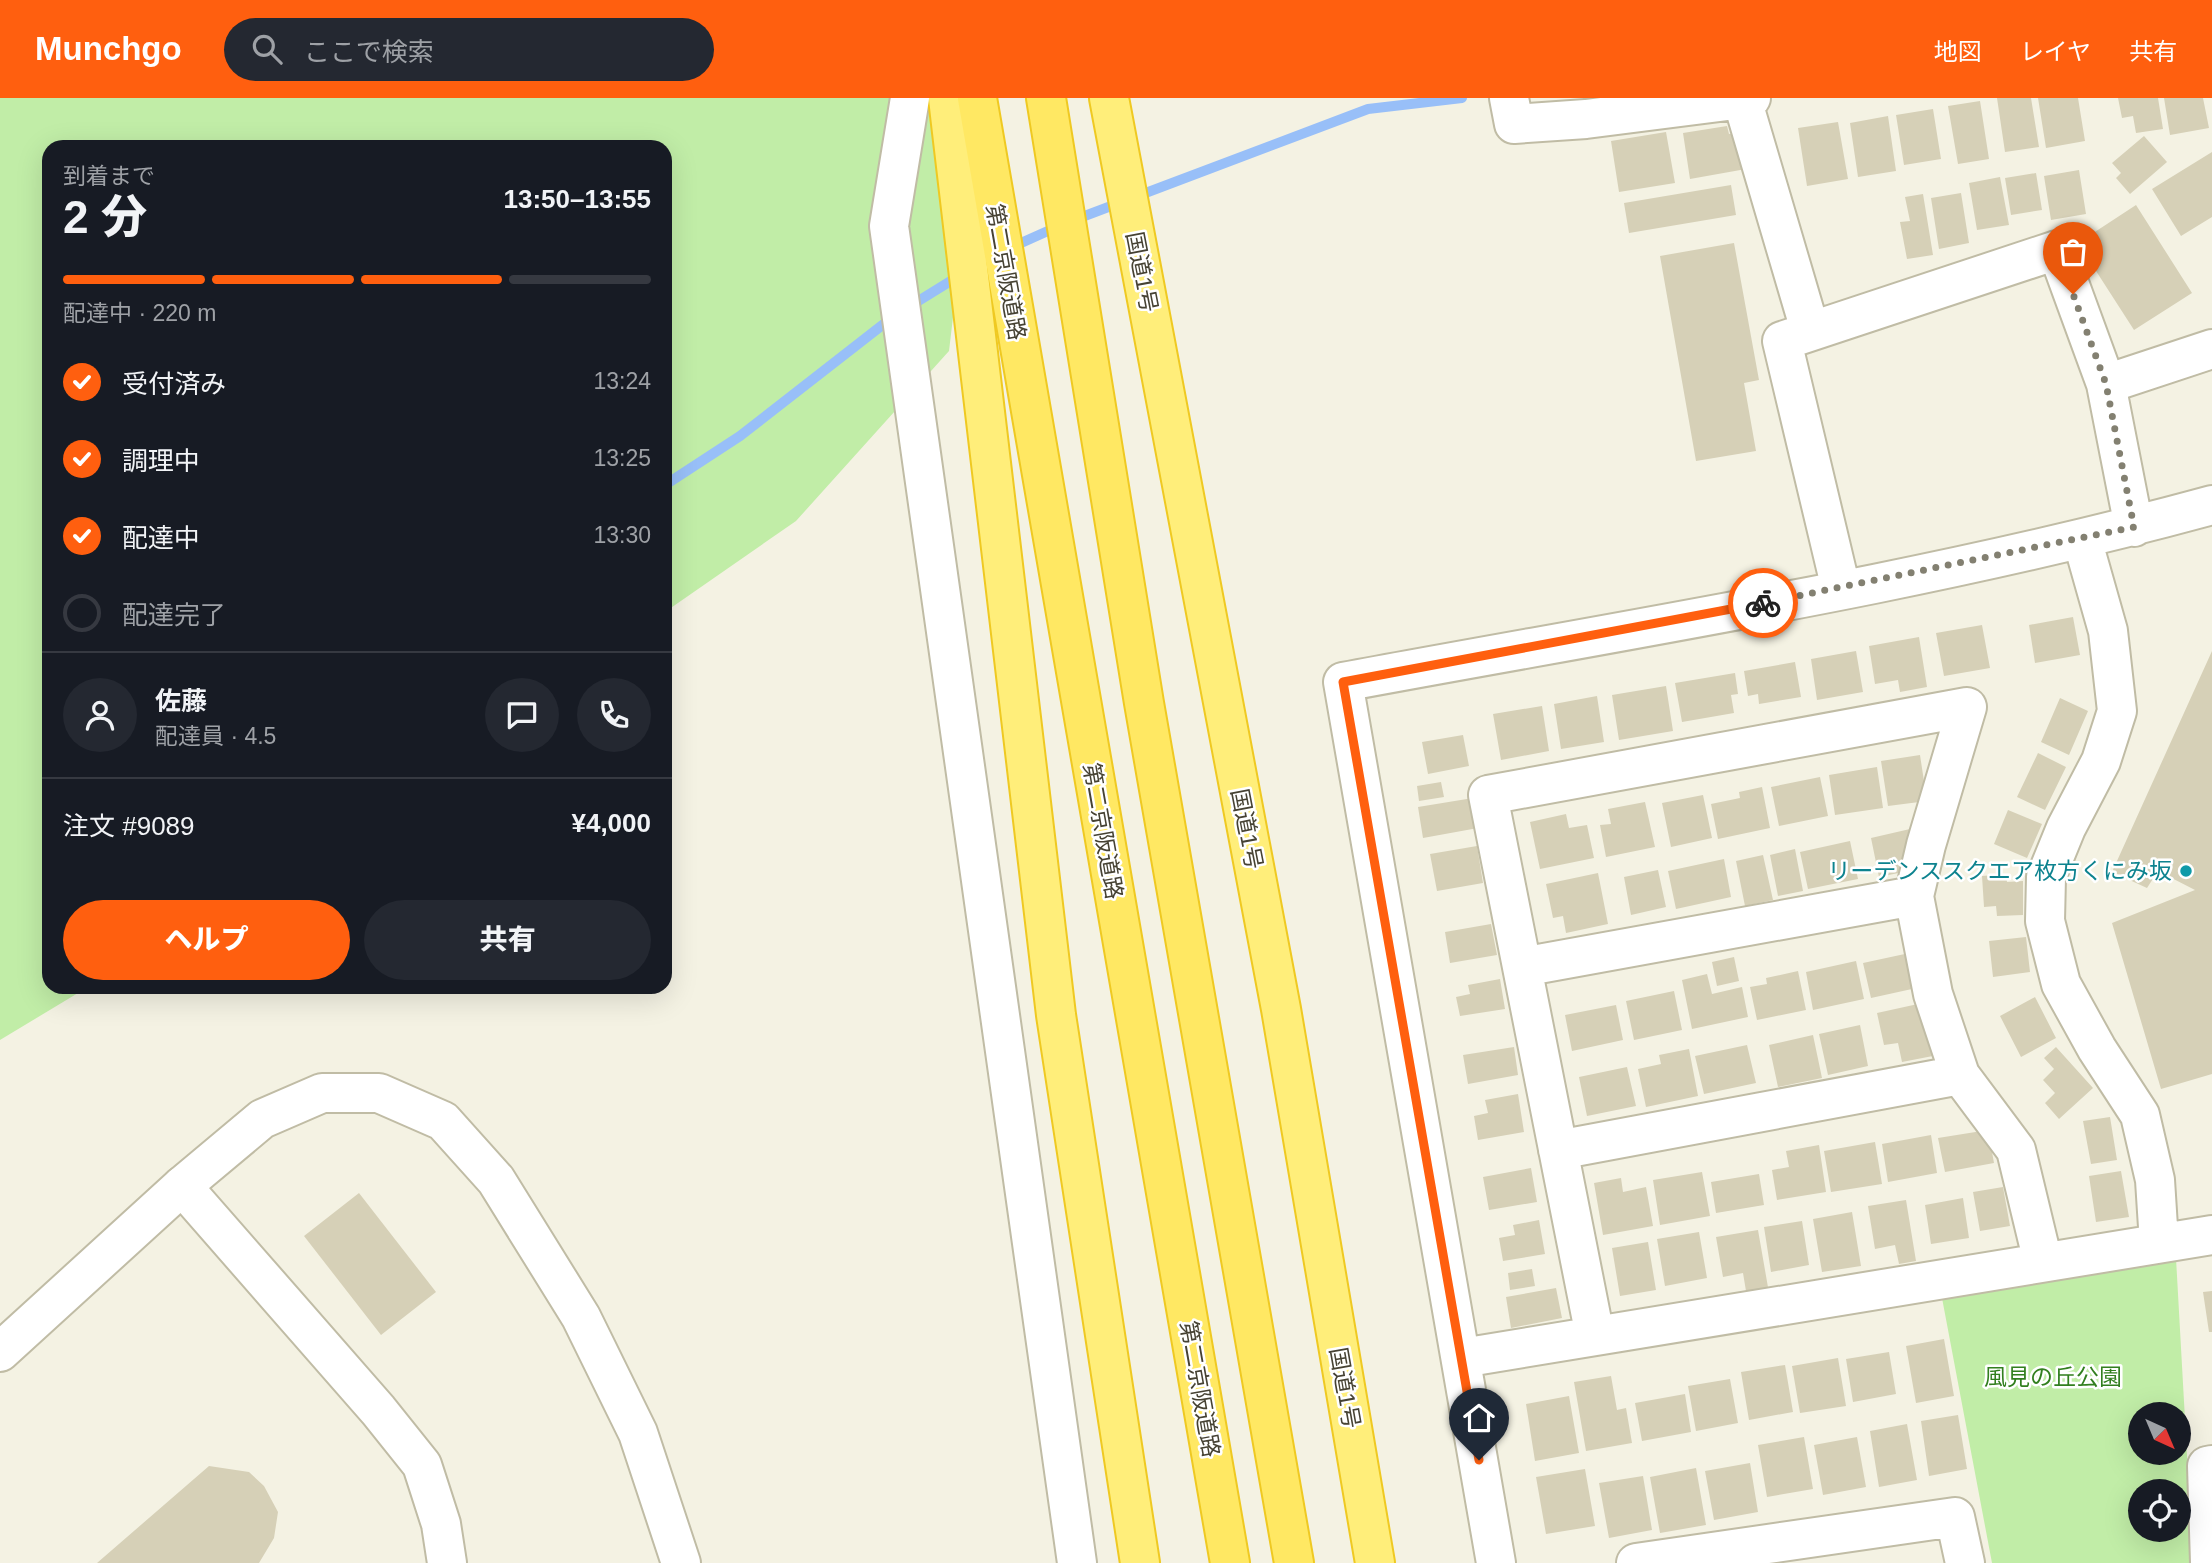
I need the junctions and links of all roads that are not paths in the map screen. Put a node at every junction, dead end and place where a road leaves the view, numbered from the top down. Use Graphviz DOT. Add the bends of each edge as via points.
graph roads {
  1 [pos="910,98"];
  2 [pos="948,98"];
  3 [pos="977,98"];
  4 [pos="1046,98"];
  5 [pos="1109,98"];
  6 [pos="1509,98"];
  7 [pos="1747,99"];
  8 [pos="1596,109"];
  9 [pos="1810,330"];
  10 [pos="2212,349"];
  11 [pos="2106,384"];
  12 [pos="2212,505"];
  13 [pos="2134,527"];
  14 [pos="2082,539"];
  15 [pos="1841,589"];
  16 [pos="1914,896"];
  17 [pos="1522,967"];
  18 [pos="1960,1075"];
  19 [pos="1558,1150"];
  20 [pos="181,1186"];
  21 [pos="2212,1235"];
  22 [pos="2159,1243"];
  23 [pos="2043,1262"];
  24 [pos="1595,1336"];
  25 [pos="0,1352"];
  26 [pos="1462,1358"];
  27 [pos="2212,1465"];
  28 [pos="447,1563"];
  29 [pos="681,1563"];
  30 [pos="1077,1563"];
  31 [pos="1140,1563"];
  32 [pos="1230,1563"];
  33 [pos="1294,1563"];
  34 [pos="1375,1563"];
  35 [pos="1496,1563"];
  36 [pos="1636,1563"];
  37 [pos="1965,1563"];
  38 [pos="2210,1563"];
  1 -- 30 [label="street" via="889,226"];
  2 -- 31 [label="highway" via="1056,1015"];
  3 -- 32 [label="highway, 第二京阪道路"];
  4 -- 33 [label="highway" via="1144,703"];
  5 -- 34 [label="highway, 国道1号" via="1281,1009"];
  6 -- 8 [label="street" via="1514,124"];
  7 -- 8 [label="street"];
  7 -- 9 [label="street"];
  9 -- 11 [label="street" via="2057,250"];
  9 -- 15 [label="street" via="1782,341"];
  10 -- 11 [label="street"];
  11 -- 13 [label="street"];
  12 -- 13 [label="street"];
  13 -- 14 [label="street"];
  14 -- 15 [label="street"];
  14 -- 22 [label="street" via="2108,631 2117,711 2101,761 2046,877 2045,921 2061,984 2096,1049 2140,1115 2155,1180"];
  15 -- 26 [label="street" via="1343,682"];
  16 -- 17 [label="street"];
  16 -- 17 [label="street" via="1967,707 1488,795"];
  16 -- 18 [label="street" via="1933,994"];
  17 -- 19 [label="street"];
  18 -- 19 [label="street"];
  18 -- 23 [label="street" via="2016,1150"];
  19 -- 24 [label="street"];
  20 -- 25 [label="street"];
  20 -- 28 [label="street" via="422,1465 441,1524"];
  20 -- 29 [label="street" via="262,1119 322,1093 379,1093 443,1121 496,1180 581,1317 638,1433"];
  21 -- 22 [label="street"];
  22 -- 23 [label="street"];
  23 -- 24 [label="street"];
  24 -- 26 [label="street"];
  26 -- 35 [label="street"];
  27 -- 38 [label="street" via="2207,1466"];
  36 -- 37 [label="street" via="1955,1517"];
}
